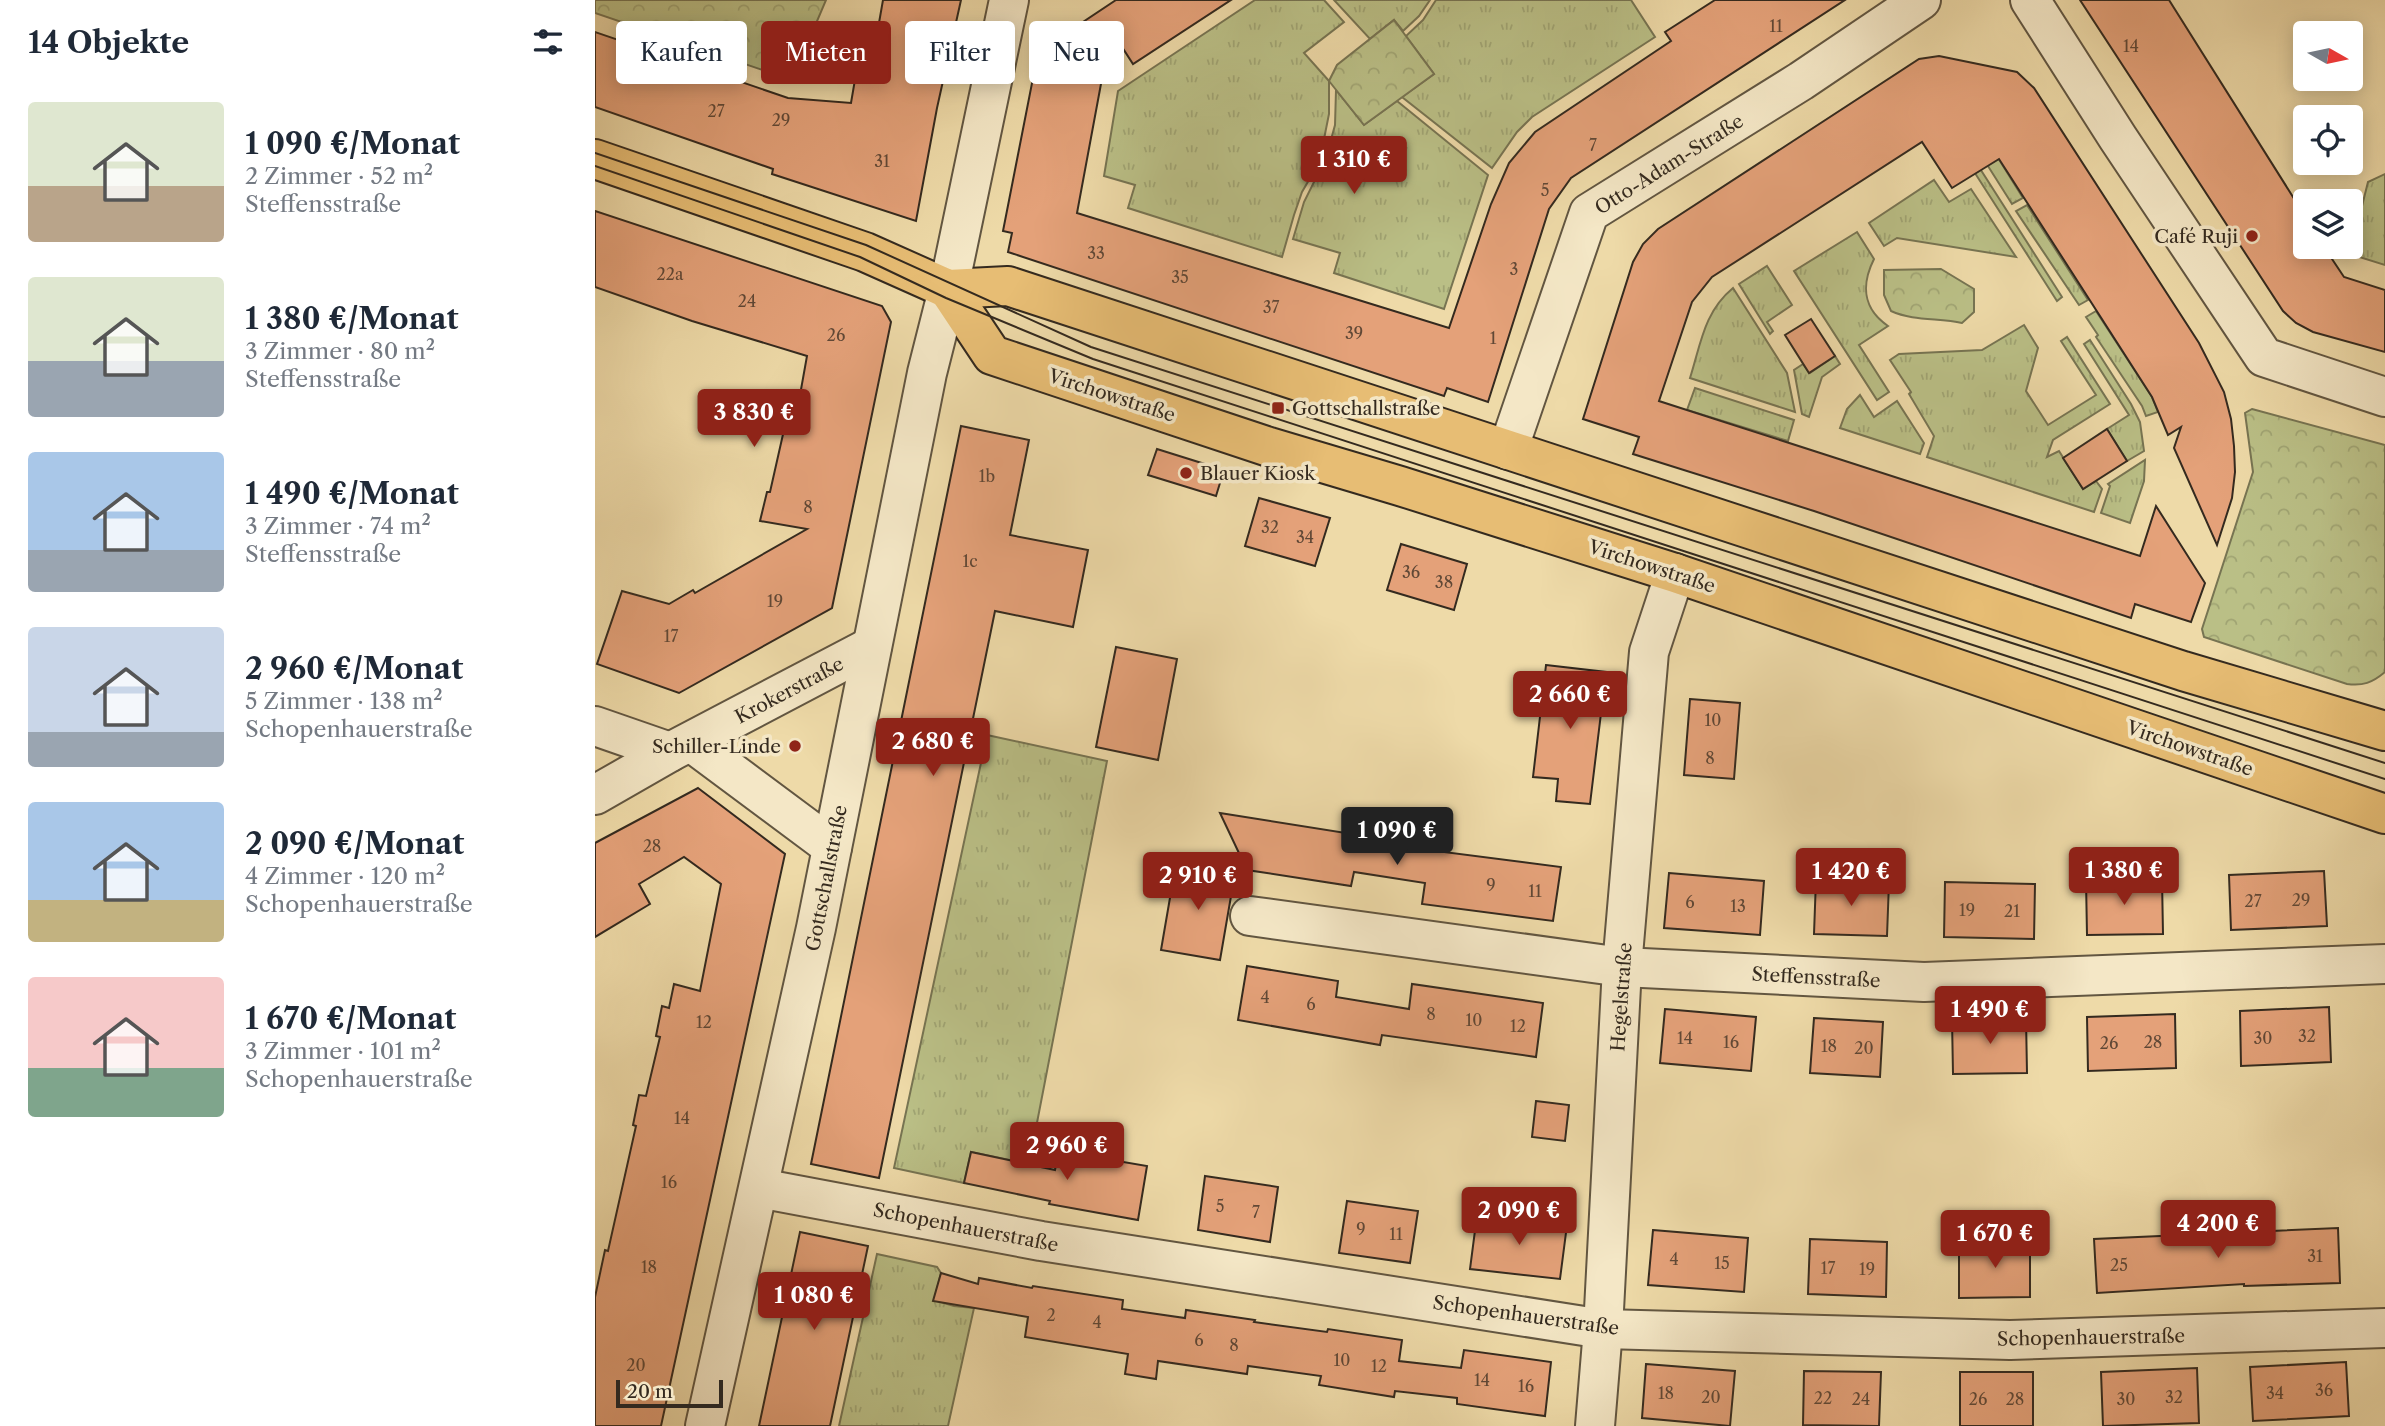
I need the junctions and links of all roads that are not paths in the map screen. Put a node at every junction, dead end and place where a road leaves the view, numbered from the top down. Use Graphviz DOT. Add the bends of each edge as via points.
graph roads {
  1 [pos="1010,0"];
  2 [pos="1921,0"];
  3 [pos="2030,0"];
  4 [pos="595,159"];
  5 [pos="948,289"];
  6 [pos="2385,397"];
  7 [pos="1508,450"];
  8 [pos="1675,573"];
  9 [pos="872,646"];
  10 [pos="595,726"];
  11 [pos="2385,731"];
  12 [pos="681,747"];
  13 [pos="595,795"];
  14 [pos="2385,814"];
  15 [pos="832,847"];
  16 [pos="1250,916"];
  17 [pos="2385,964"];
  18 [pos="1622,967"];
  19 [pos="759,1188"];
  20 [pos="2385,1328"];
  21 [pos="1603,1329"];
  22 [pos="705,1426"];
  23 [pos="1595,1426"];
  1 -- 5 [label="street, Gottschallstraße"];
  2 -- 7 [label="street, Otto-Adam-Straße" via="1589,213"];
  3 -- 6 [label="street" via="2265,357"];
  4 -- 5 [label="main road" via="865,252"];
  5 -- 7 [label="main road" via="1008,286"];
  5 -- 8 [label="main road, Virchowstraße" via="992,355"];
  5 -- 9 [label="street, Gottschallstraße"];
  7 -- 11 [label="main road" via="2183,671"];
  8 -- 14 [label="main road, Virchowstraße"];
  8 -- 18 [label="street, Hegelstraße" via="1649,652"];
  9 -- 12 [label="street, Krokerstraße"];
  9 -- 15 [label="street, Gottschallstraße"];
  10 -- 12 [label="street"];
  12 -- 13 [label="street, Krokerstraße"];
  12 -- 15 [label="street"];
  15 -- 19 [label="street, Gottschallstraße"];
  16 -- 18 [label="street, Steffensstraße"];
  17 -- 18 [label="street, Steffensstraße" via="1924,982"];
  18 -- 21 [label="street, Hegelstraße"];
  19 -- 21 [label="street, Schopenhauerstraße" via="1041,1241"];
  19 -- 22 [label="street, Gottschallstraße"];
  20 -- 21 [label="street, Schopenhauerstraße" via="2010,1340"];
  21 -- 23 [label="street, Hegelstraße"];
}
